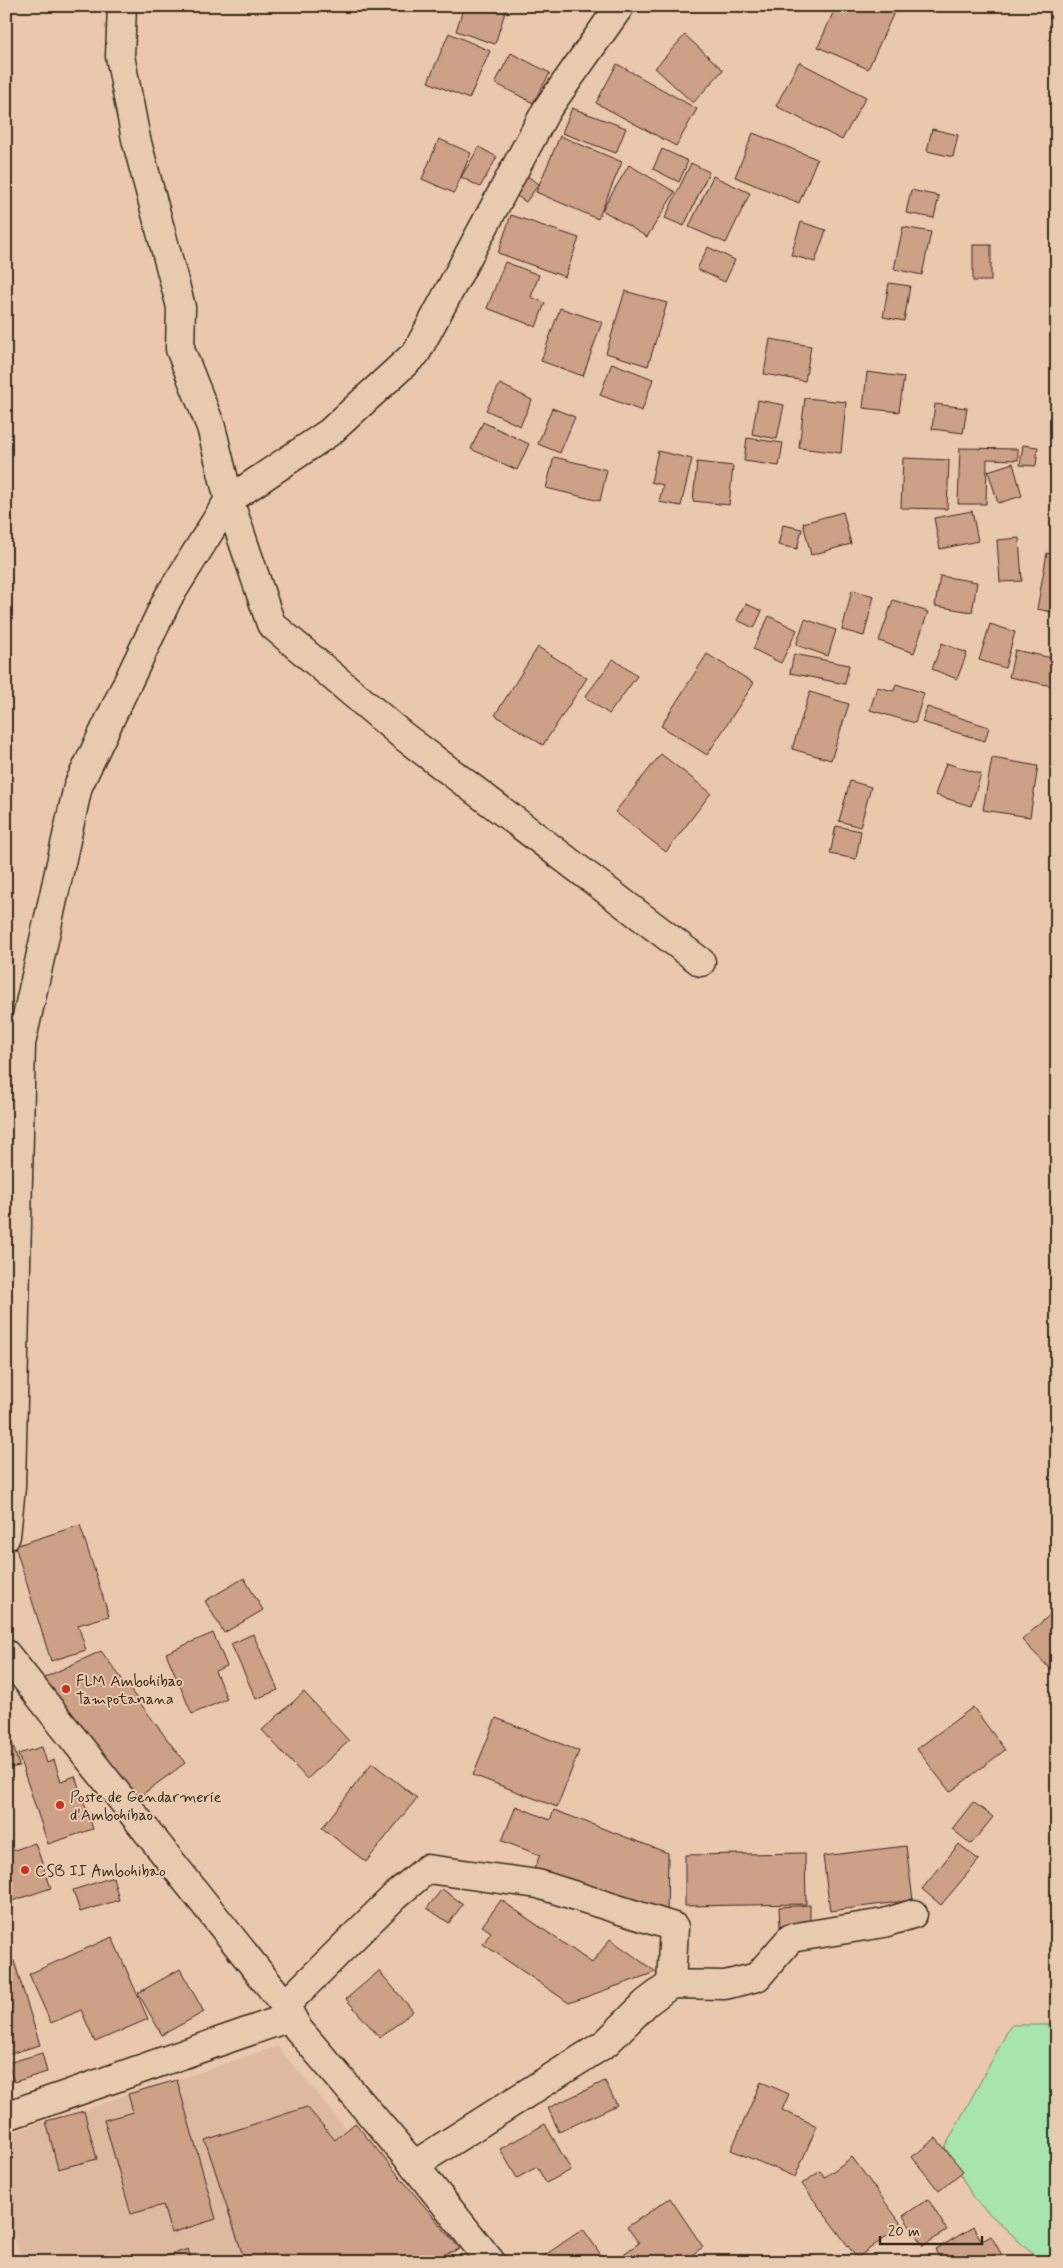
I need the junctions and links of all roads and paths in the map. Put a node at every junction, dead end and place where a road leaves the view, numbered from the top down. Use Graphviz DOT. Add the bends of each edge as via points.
graph roads {
  1 [pos="122,6"];
  2 [pos="620,6"];
  3 [pos="229,500"];
  4 [pos="701,962"];
  5 [pos="6,1536"];
  6 [pos="6,1654"];
  7 [pos="913,1914"];
  8 [pos="671,1984"];
  9 [pos="287,2011"];
  10 [pos="6,2116"];
  11 [pos="414,2165"];
  12 [pos="491,2262"];
  1 -- 3 [label="street" via="120,56 136,139 181,307 180,349 211,427"];
  2 -- 3 [label="street" via="547,109 416,353 330,432"];
  3 -- 4 [label="street" via="272,624 402,735"];
  3 -- 5 [label="street" via="168,598 78,786 21,1044 11,1487"];
  6 -- 9 [label="street"];
  7 -- 8 [label="street" via="884,1923 791,1938 757,1977 725,1986"];
  8 -- 9 [label="street" via="674,1927 538,1884 426,1868 396,1895"];
  8 -- 11 [label="street" via="646,2003 606,2043"];
  9 -- 10 [label="street"];
  9 -- 11 [label="street" via="298,2029"];
  11 -- 12 [label="street"];
}
